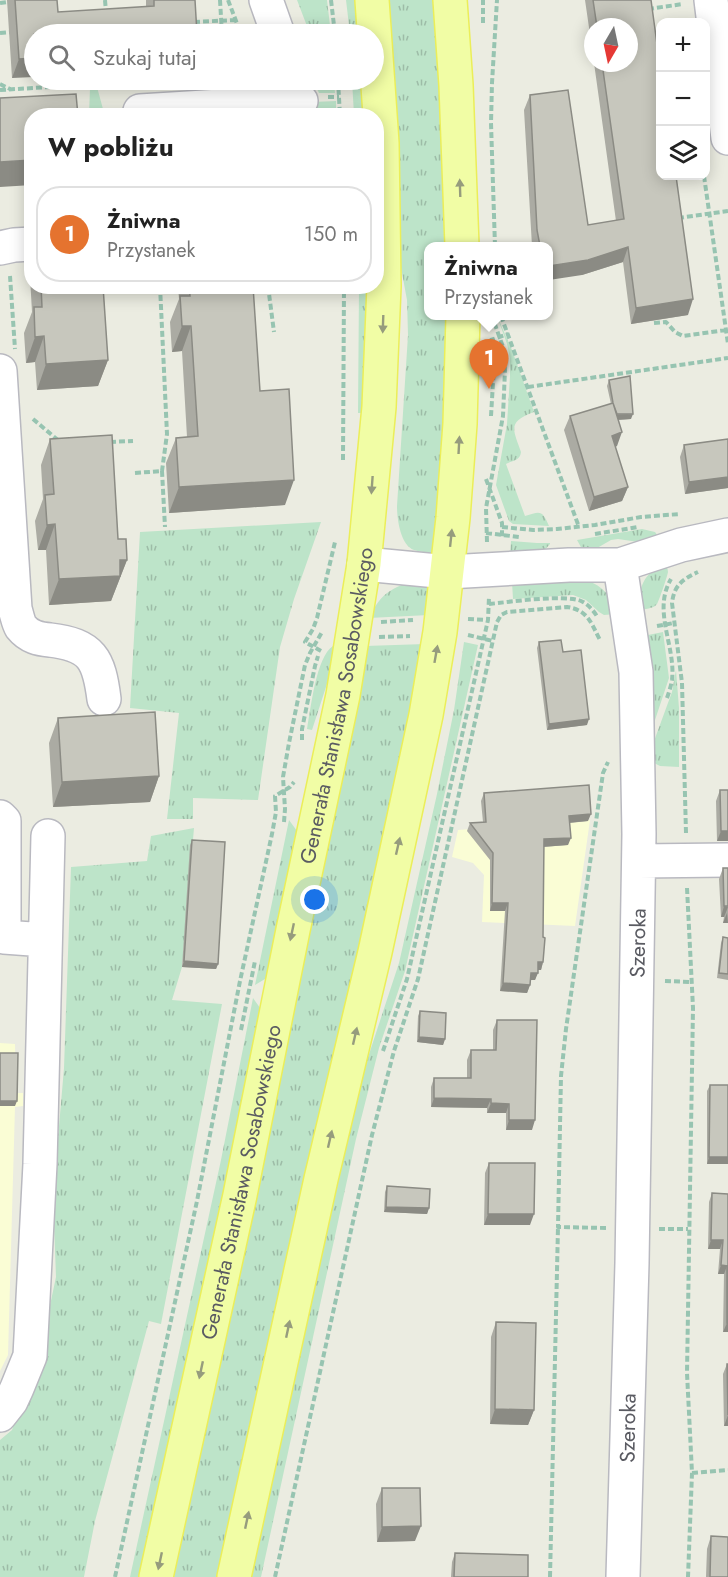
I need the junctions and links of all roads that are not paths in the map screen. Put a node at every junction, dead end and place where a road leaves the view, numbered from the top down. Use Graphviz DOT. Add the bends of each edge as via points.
graph roads {
  1 [pos="266,0"];
  2 [pos="372,0"];
  3 [pos="450,0"];
  4 [pos="700,2"];
  5 [pos="274,24"];
  6 [pos="374,24"];
  7 [pos="379,90"];
  8 [pos="300,99"];
  9 [pos="180,108"];
  10 [pos="380,108"];
  11 [pos="728,138"];
  12 [pos="462,242"];
  13 [pos="24,244"];
  14 [pos="5,261"];
  15 [pos="384,294"];
  16 [pos="463,320"];
  17 [pos="8,362"];
  18 [pos="728,535"];
  19 [pos="364,564"];
  20 [pos="620,565"];
  21 [pos="448,572"];
  22 [pos="104,699"];
  23 [pos="0,818"];
  24 [pos="48,836"];
  25 [pos="728,860"];
  26 [pos="639,861"];
  27 [pos="45,940"];
  28 [pos="0,1415"];
  29 [pos="156,1577"];
  30 [pos="234,1577"];
  31 [pos="623,1577"];
  1 -- 5 [label="street"];
  2 -- 6 [label="main road, Generała Stanisława Sosabowskiego"];
  12 -- 3 [label="main road, one-way"];
  4 -- 11 [label="street"];
  7 -- 10 [label="main road, Generała Stanisława Sosabowskiego"];
  8 -- 9 [label="street"];
  13 -- 14 [label="street" via="14,245"];
  15 -- 19 [label="main road, Generała Stanisława Sosabowskiego, one-way" via="380,388"];
  21 -- 16 [label="main road, one-way" via="459,442"];
  17 -- 22 [label="street" via="15,609 26,633 36,639 74,644 89,654 97,665"];
  18 -- 20 [label="street"];
  19 -- 21 [label="street"];
  19 -- 29 [label="main road, Generała Stanisława Sosabowskiego, one-way" via="343,695"];
  20 -- 21 [label="street"];
  20 -- 26 [label="street, Szeroka" via="636,672"];
  30 -- 21 [label="main road, one-way" via="413,780"];
  23 -- 27 [label="street" via="4,821 4,937"];
  24 -- 27 [label="street"];
  25 -- 26 [label="street"];
  26 -- 31 [label="street, Szeroka"];
  27 -- 28 [label="street" via="40,1164 30,1356"];
}
